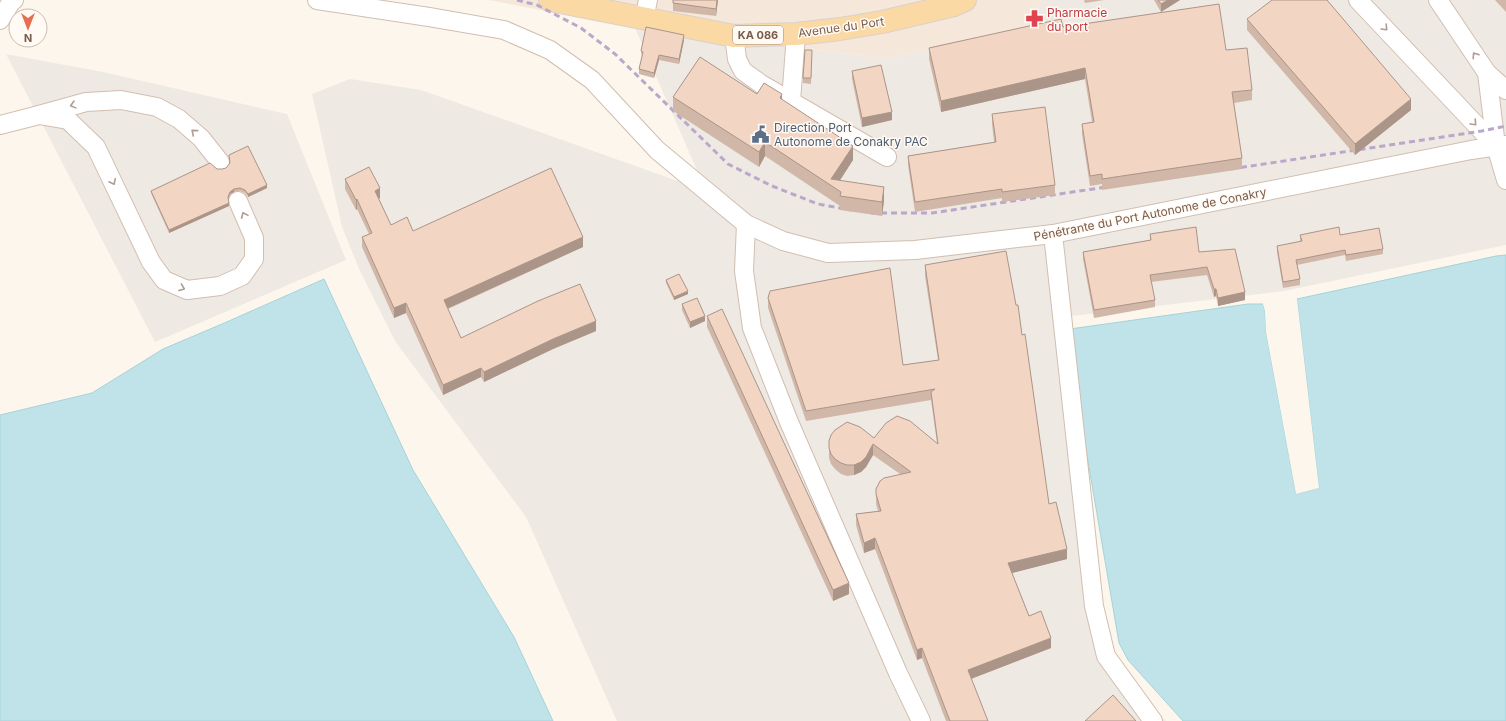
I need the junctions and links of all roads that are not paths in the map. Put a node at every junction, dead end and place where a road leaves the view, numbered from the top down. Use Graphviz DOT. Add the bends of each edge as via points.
graph roads {
  1 [pos="14,0"];
  2 [pos="317,0"];
  3 [pos="550,0"];
  4 [pos="966,0"];
  5 [pos="1358,0"];
  6 [pos="1438,0"];
  7 [pos="646,10"];
  8 [pos="0,20"];
  9 [pos="796,34"];
  10 [pos="734,36"];
  11 [pos="1487,73"];
  12 [pos="1506,90"];
  13 [pos="791,101"];
  14 [pos="39,115"];
  15 [pos="0,125"];
  16 [pos="1501,145"];
  17 [pos="887,157"];
  18 [pos="220,162"];
  19 [pos="1506,180"];
  20 [pos="238,201"];
  21 [pos="746,224"];
  22 [pos="1052,234"];
  23 [pos="921,721"];
  24 [pos="1153,721"];
  1 -- 8 [label="street"];
  2 -- 21 [label="street, Pénétrante du Port Autonome de Conakry" via="504,30 550,50 592,80 657,150"];
  3 -- 7 [label="main road, Avenue du Port / KA 086"];
  4 -- 9 [label="main road, Avenue du Port / KA 086" via="882,22"];
  5 -- 16 [label="street, one-way"];
  11 -- 6 [label="street, one-way"];
  7 -- 10 [label="main road, Avenue du Port / KA 086"];
  9 -- 10 [label="main road, Avenue du Port / KA 086"];
  9 -- 13 [label="street"];
  10 -- 13 [label="street" via="743,71"];
  11 -- 12 [label="street"];
  11 -- 16 [label="street"];
  13 -- 17 [label="street"];
  14 -- 15 [label="street"];
  18 -- 14 [label="street, one-way" via="201,138 158,107 121,100 86,102"];
  14 -- 20 [label="street, one-way" via="68,120 96,147 151,262 164,280 187,290 220,286 242,276 254,259 254,238"];
  16 -- 19 [label="street"];
  16 -- 22 [label="street, Pénétrante du Port Autonome de Conakry"];
  21 -- 22 [label="street, Pénétrante du Port Autonome de Conakry" via="783,240 828,252 915,250"];
  21 -- 23 [label="street" via="744,271 752,328 789,422"];
  22 -- 24 [label="street" via="1094,606 1106,656"];
}
